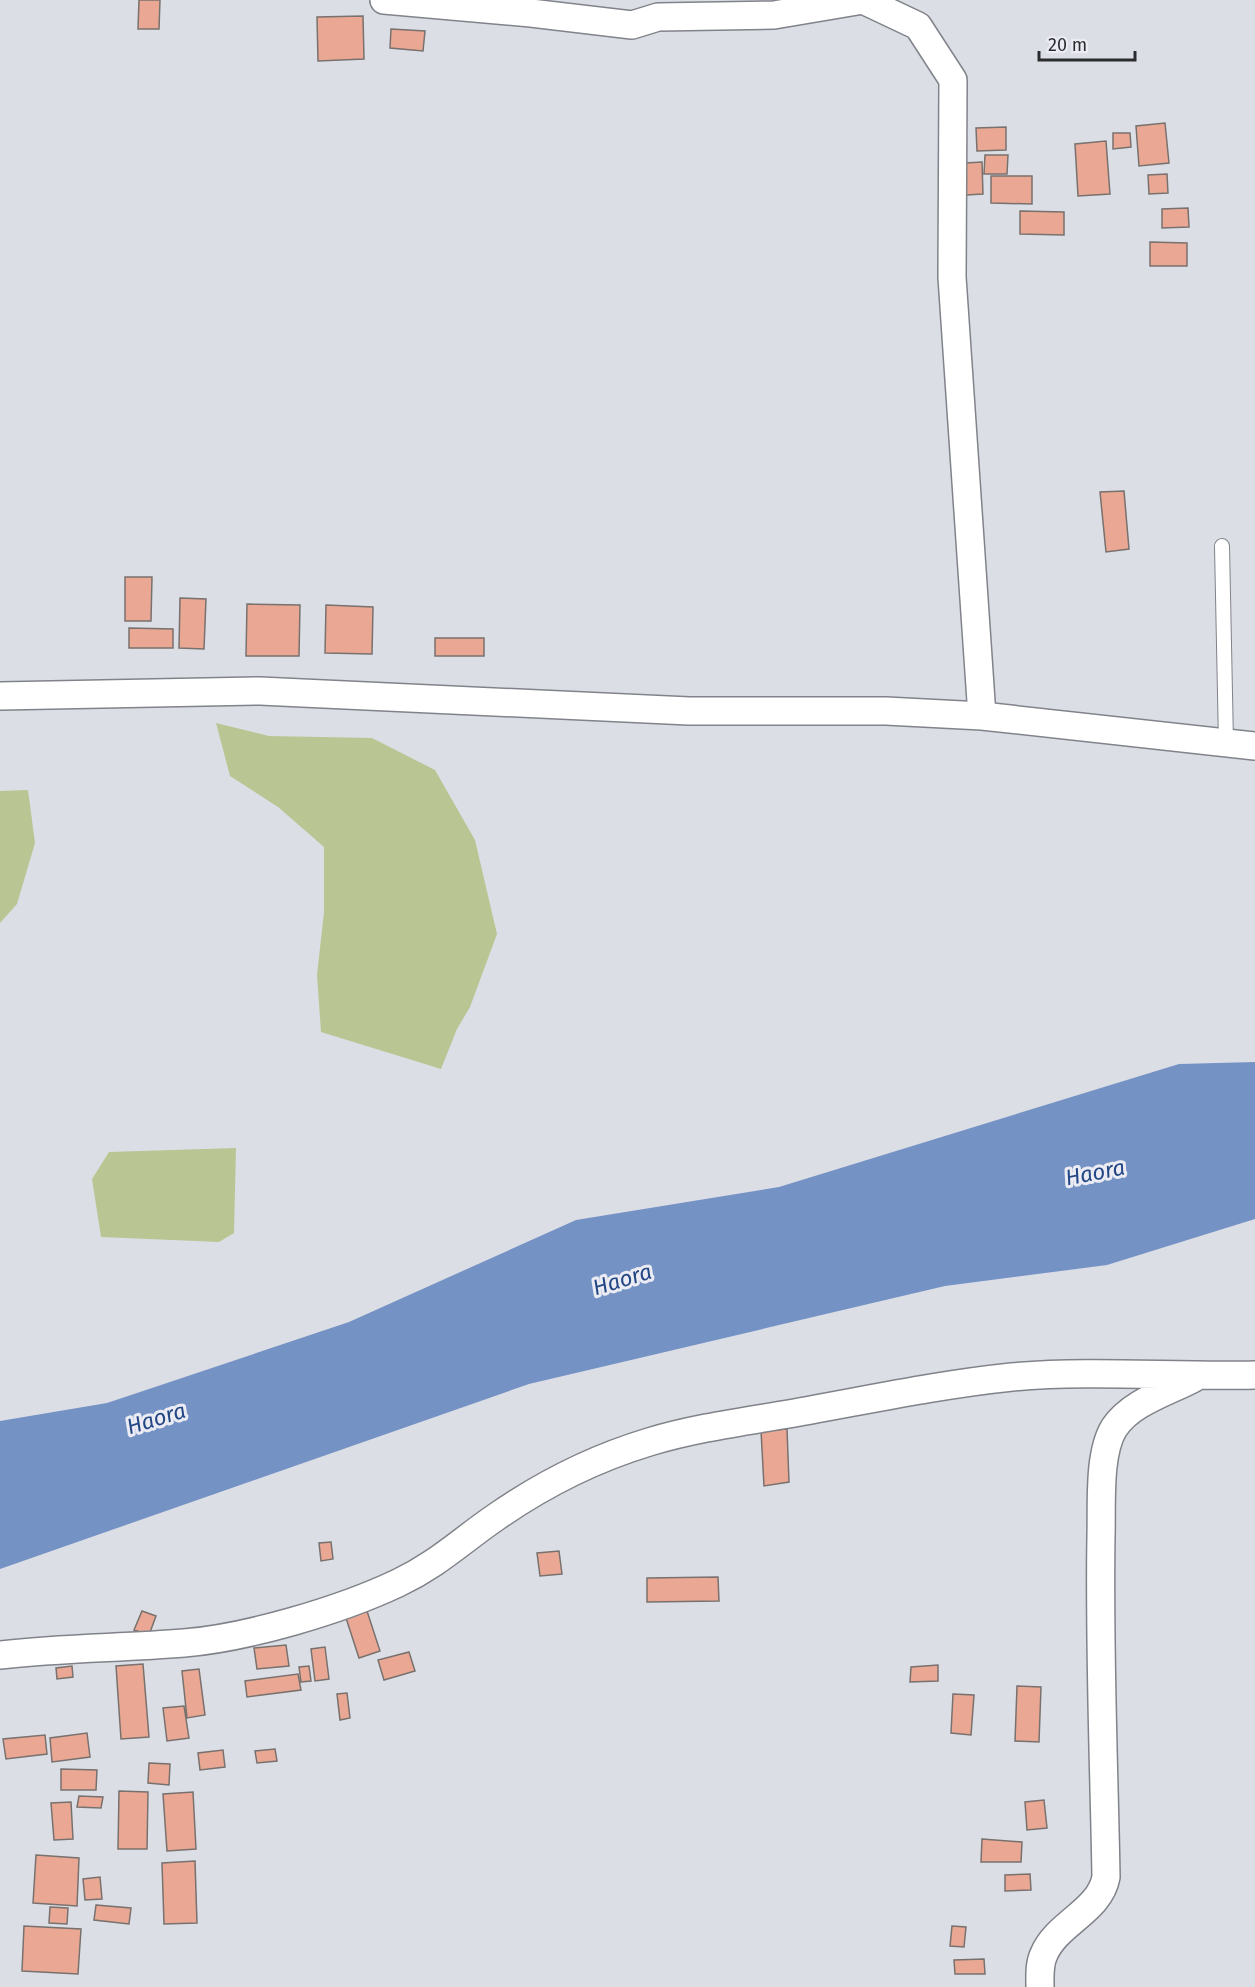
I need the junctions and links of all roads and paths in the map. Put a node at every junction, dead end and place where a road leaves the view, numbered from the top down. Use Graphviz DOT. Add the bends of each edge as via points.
graph roads {
  1 [pos="384,0"];
  2 [pos="863,0"];
  3 [pos="1222,546"];
  4 [pos="0,696"];
  5 [pos="982,716"];
  6 [pos="1226,743"];
  7 [pos="1255,746"];
  8 [pos="1255,1375"];
  9 [pos="1198,1376"];
  10 [pos="0,1654"];
  11 [pos="1040,1987"];
  1 -- 2 [label="street" via="632,25 658,17 774,15"];
  2 -- 5 [label="street" via="918,26 953,80 952,277"];
  3 -- 6 [label="lane"];
  4 -- 5 [label="street" via="260,691 689,711 886,711"];
  5 -- 6 [label="street"];
  6 -- 7 [label="street"];
  8 -- 9 [label="street"];
  9 -- 10 [label="street" via="1013,1377 685,1432 599,1460 543,1488 497,1516 440,1561 351,1602 277,1624 188,1643"];
  9 -- 11 [label="street" via="1128,1413 1108,1442 1103,1482 1099,1639 1106,1877 1098,1897 1050,1944 1042,1961"];
}
